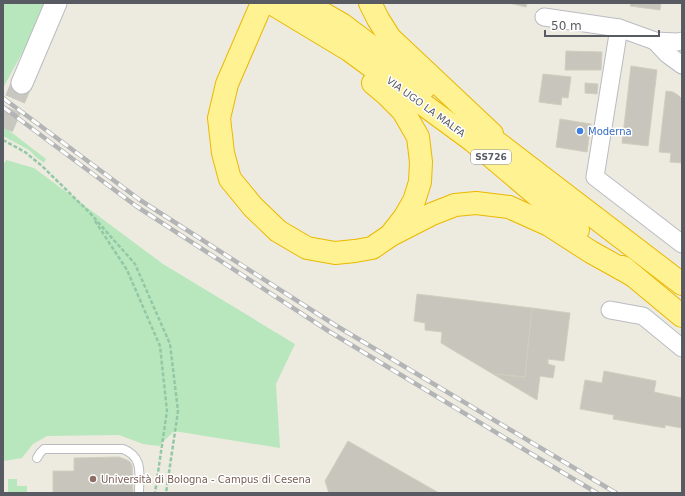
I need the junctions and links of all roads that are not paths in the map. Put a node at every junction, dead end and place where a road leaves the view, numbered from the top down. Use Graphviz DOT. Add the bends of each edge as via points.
graph roads {
  1 [pos="56,3"];
  2 [pos="262,3"];
  3 [pos="370,3"];
  4 [pos="288,6"];
  5 [pos="544,17"];
  6 [pos="619,28"];
  7 [pos="655,41"];
  8 [pos="682,41"];
  9 [pos="681,64"];
  10 [pos="22,84"];
  11 [pos="512,153"];
  12 [pos="391,235"];
  13 [pos="682,244"];
  14 [pos="634,276"];
  15 [pos="682,284"];
  16 [pos="610,310"];
  17 [pos="682,316"];
  18 [pos="682,348"];
  19 [pos="38,458"];
  20 [pos="139,493"];
  1 -- 10 [label="street"];
  2 -- 12 [label="highway" via="227,84 219,118 223,153 230,179 253,207 278,231 307,248 335,253 355,251 372,248"];
  3 -- 11 [label="highway" via="390,38"];
  4 -- 11 [label="highway, VIA UGO LA MALFA / SS726" via="343,25"];
  4 -- 12 [label="highway" via="403,111 418,137 420,182 414,201"];
  4 -- 14 [label="highway, VIA UGO LA MALFA / SS726" via="473,141"];
  5 -- 6 [label="street"];
  6 -- 7 [label="street"];
  6 -- 13 [label="street" via="595,177"];
  7 -- 8 [label="street"];
  7 -- 9 [label="street"];
  11 -- 15 [label="highway, VIA UGO LA MALFA / SS726"];
  12 -- 14 [label="highway" via="455,205 476,203 509,207 549,225"];
  14 -- 17 [label="highway, VIA UGO LA MALFA / SS726"];
  16 -- 18 [label="street" via="643,316"];
  19 -- 20 [label="lane" via="44,449 123,449 132,453 138,461"];
}
